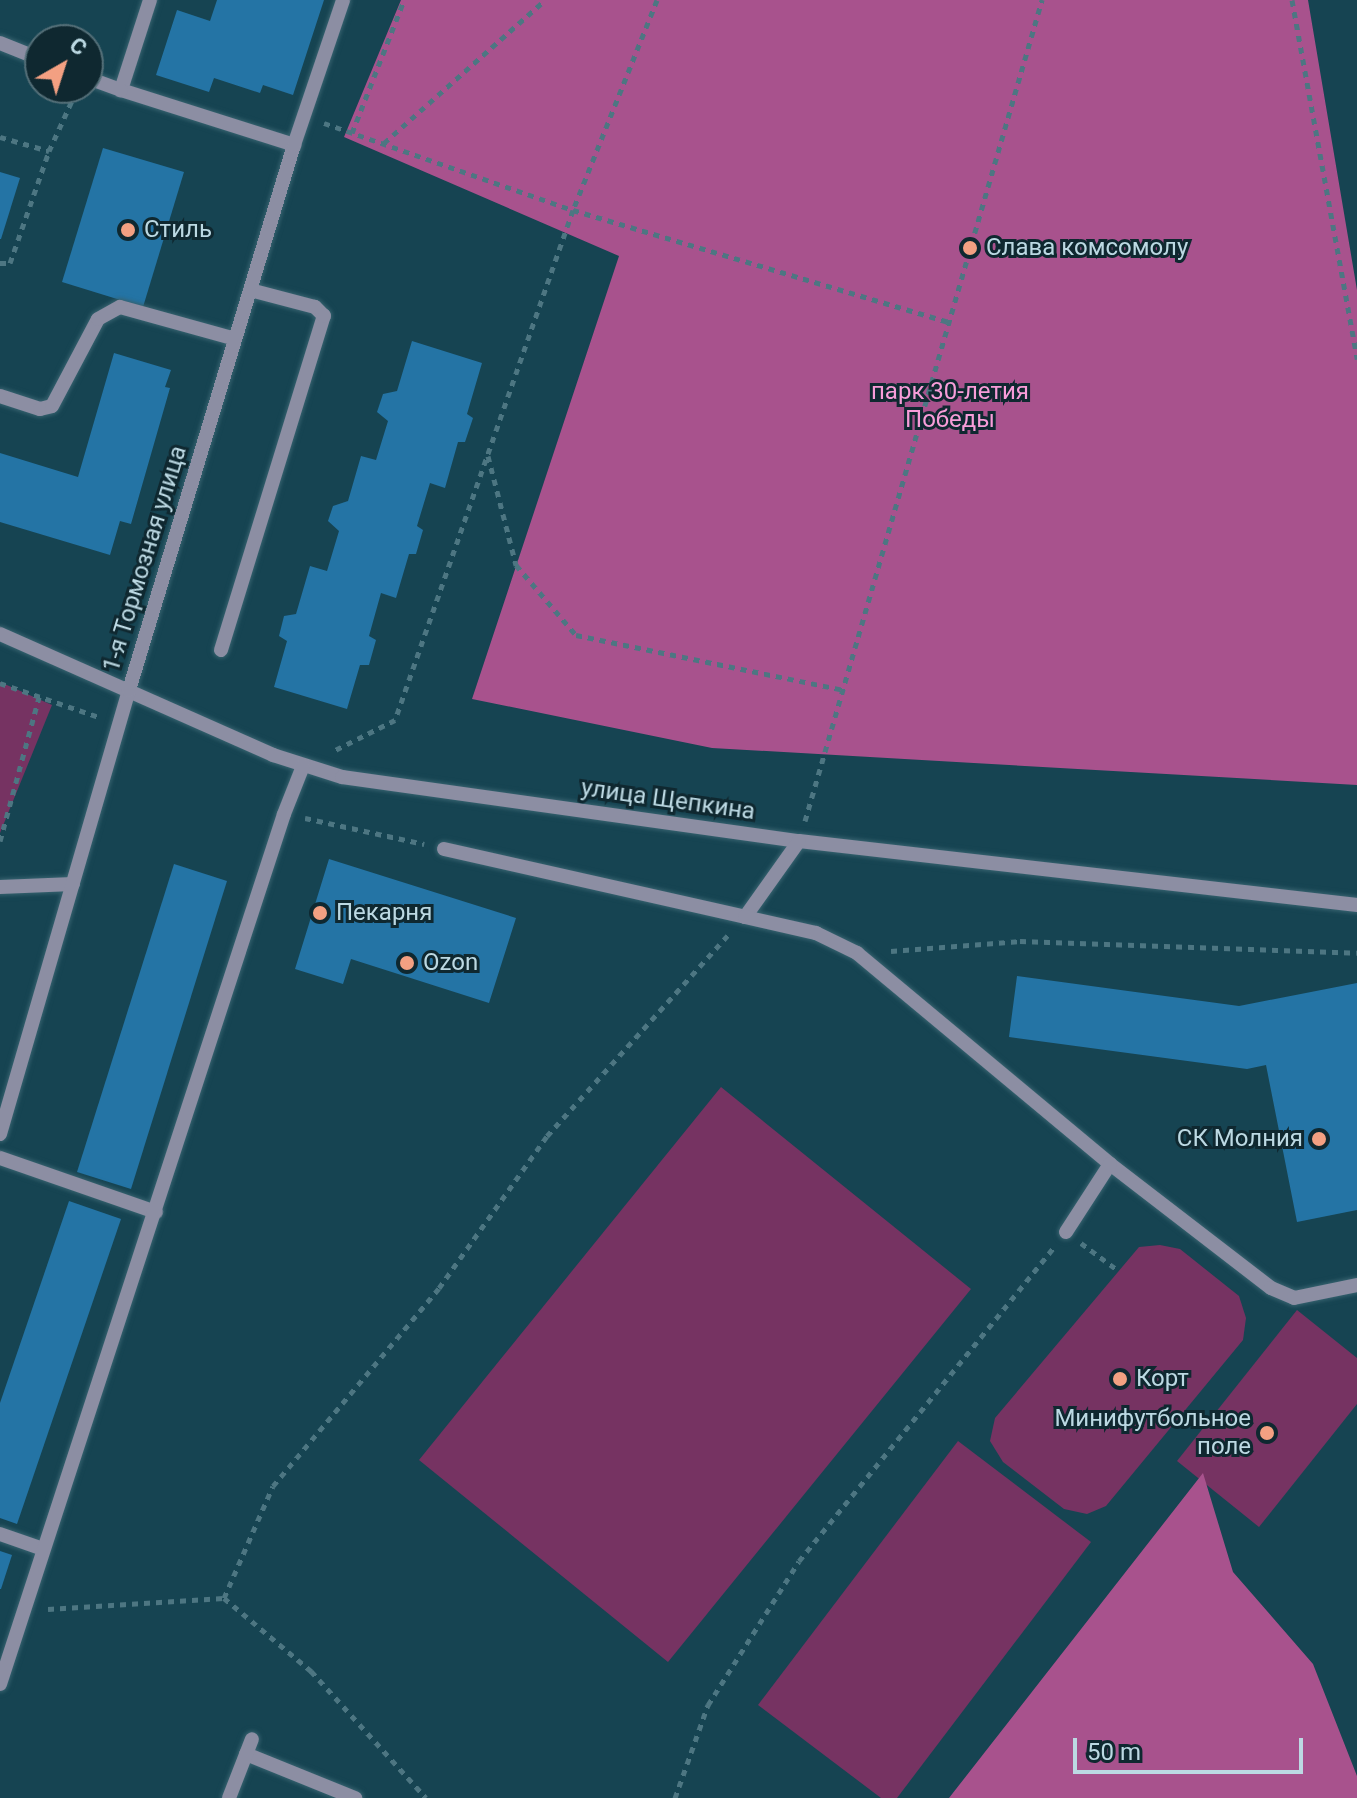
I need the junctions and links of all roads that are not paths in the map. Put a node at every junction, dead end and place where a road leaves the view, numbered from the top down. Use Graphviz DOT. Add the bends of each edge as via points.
graph roads {
  1 [pos="150,0"];
  2 [pos="343,0"];
  3 [pos="0,43"];
  4 [pos="24,53"];
  5 [pos="104,84"];
  6 [pos="121,90"];
  7 [pos="294,145"];
  8 [pos="250,290"];
  9 [pos="235,339"];
  10 [pos="0,396"];
  11 [pos="0,634"];
  12 [pos="221,650"];
  13 [pos="129,690"];
  14 [pos="303,766"];
  15 [pos="799,841"];
  16 [pos="444,849"];
  17 [pos="73,884"];
  18 [pos="0,887"];
  19 [pos="1357,905"];
  20 [pos="745,917"];
  21 [pos="0,1134"];
  22 [pos="0,1158"];
  23 [pos="1110,1164"];
  24 [pos="156,1212"];
  25 [pos="1066,1232"];
  26 [pos="1357,1285"];
  27 [pos="0,1534"];
  28 [pos="43,1549"];
  29 [pos="0,1684"];
  30 [pos="252,1739"];
  31 [pos="246,1754"];
  32 [pos="229,1798"];
  33 [pos="355,1798"];
  1 -- 6 [label="street"];
  2 -- 7 [label="street, 1-я Тормозная улица"];
  3 -- 4 [label="street"];
  5 -- 6 [label="street"];
  6 -- 7 [label="street"];
  7 -- 8 [label="street, 1-я Тормозная улица"];
  8 -- 9 [label="street, 1-я Тормозная улица"];
  8 -- 12 [label="street" via="315,307 324,316"];
  9 -- 10 [label="street" via="120,307 98,319 52,406 40,409"];
  9 -- 13 [label="street, 1-я Тормозная улица"];
  11 -- 13 [label="street, улица Щепкина"];
  13 -- 14 [label="street, улица Щепкина"];
  13 -- 17 [label="street, 1-я Тормозная улица"];
  14 -- 15 [label="street, улица Щепкина" via="342,777"];
  14 -- 24 [label="street"];
  15 -- 19 [label="street, улица Щепкина"];
  15 -- 20 [label="street"];
  16 -- 20 [label="street"];
  17 -- 18 [label="street"];
  17 -- 21 [label="street, 1-я Тормозная улица"];
  20 -- 23 [label="street" via="816,933 857,953"];
  22 -- 24 [label="street"];
  23 -- 25 [label="street"];
  23 -- 26 [label="street" via="1271,1288 1294,1298"];
  24 -- 28 [label="street"];
  27 -- 28 [label="street"];
  28 -- 29 [label="street"];
  30 -- 31 [label="street"];
  31 -- 32 [label="street"];
  31 -- 33 [label="street"];
}
